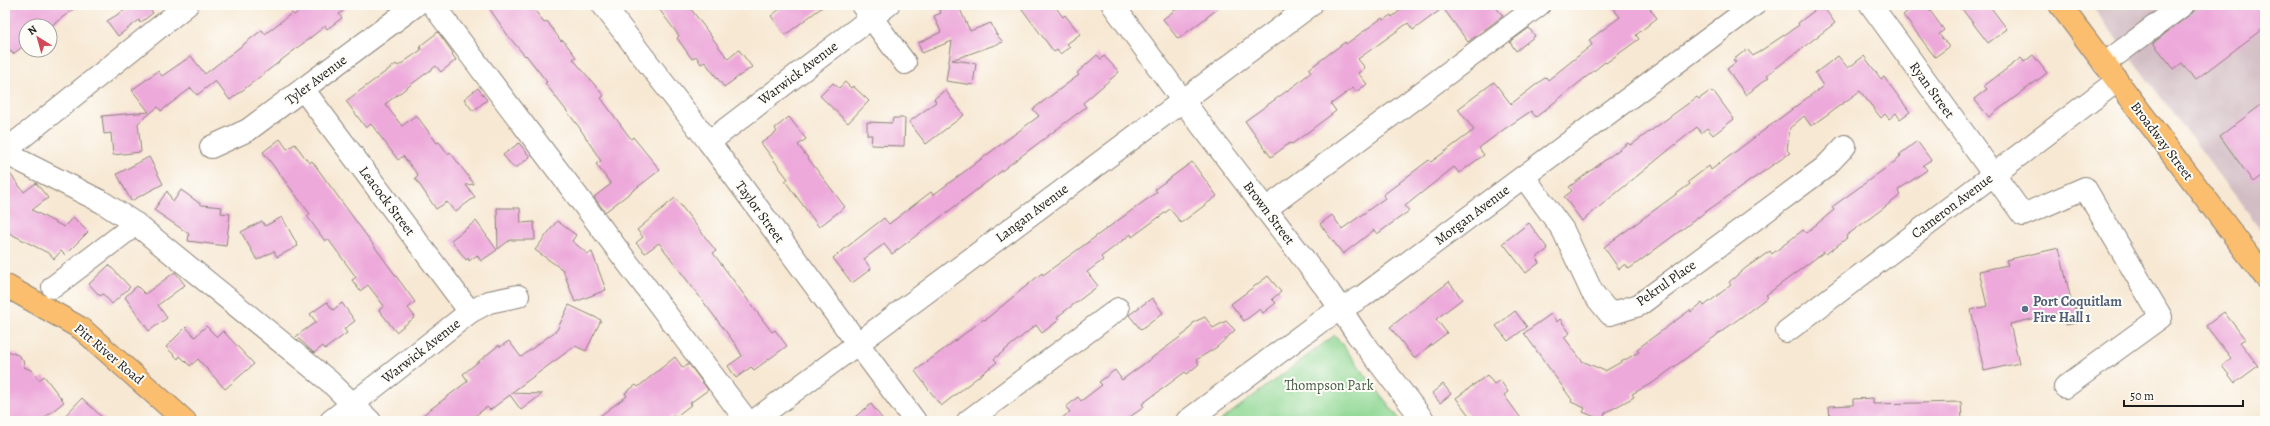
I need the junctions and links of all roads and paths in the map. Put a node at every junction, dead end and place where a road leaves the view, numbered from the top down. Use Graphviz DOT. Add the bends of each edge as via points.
graph roads {
  1 [pos="187,5"];
  2 [pos="416,5"];
  3 [pos="433,5"];
  4 [pos="603,5"];
  5 [pos="1113,5"];
  6 [pos="1311,5"];
  7 [pos="1540,5"];
  8 [pos="1754,5"];
  9 [pos="1871,5"];
  10 [pos="2060,5"];
  11 [pos="2183,5"];
  12 [pos="874,9"];
  13 [pos="905,63"];
  14 [pos="2111,72"];
  15 [pos="303,89"];
  16 [pos="1183,101"];
  17 [pos="709,142"];
  18 [pos="1845,146"];
  19 [pos="211,147"];
  20 [pos="5,152"];
  21 [pos="1993,175"];
  22 [pos="1524,177"];
  23 [pos="1266,209"];
  24 [pos="136,224"];
  25 [pos="2265,277"];
  26 [pos="5,285"];
  27 [pos="53,287"];
  28 [pos="518,296"];
  29 [pos="1118,309"];
  30 [pos="1341,309"];
  31 [pos="470,312"];
  32 [pos="1787,331"];
  33 [pos="857,343"];
  34 [pos="2065,387"];
  35 [pos="354,404"];
  36 [pos="185,421"];
  37 [pos="331,421"];
  38 [pos="370,421"];
  39 [pos="747,421"];
  40 [pos="754,421"];
  41 [pos="915,421"];
  42 [pos="968,421"];
  43 [pos="1187,421"];
  44 [pos="1424,421"];
  1 -- 20 [label="street"];
  2 -- 15 [label="street, Tyler Avenue"];
  3 -- 39 [label="street"];
  4 -- 17 [label="street, Taylor Street"];
  5 -- 16 [label="street, Brown Street"];
  6 -- 16 [label="street, Langan Avenue"];
  7 -- 23 [label="street"];
  8 -- 22 [label="street, Morgan Avenue"];
  9 -- 21 [label="street, Ryan Street"];
  10 -- 14 [label="main road, Broadway Street"];
  11 -- 14 [label="street, Cameron Avenue"];
  12 -- 13 [label="street"];
  12 -- 17 [label="street, Warwick Avenue"];
  14 -- 21 [label="street, Cameron Avenue"];
  14 -- 25 [label="main road, Broadway Street"];
  15 -- 19 [label="street, Tyler Avenue" via="248,130"];
  15 -- 31 [label="street, Leacock Street"];
  16 -- 23 [label="street, Brown Street"];
  16 -- 33 [label="street, Langan Avenue"];
  17 -- 33 [label="street, Taylor Street"];
  18 -- 22 [label="street, Pekrul Place" via="1824,168 1639,305 1610,314 1592,292 1563,230"];
  20 -- 24 [label="street" via="102,202"];
  21 -- 32 [label="street, Cameron Avenue"];
  21 -- 34 [label="street, Ryan Street" via="2023,215 2085,188 2161,317"];
  22 -- 30 [label="street, Morgan Avenue" via="1363,296"];
  23 -- 30 [label="street, Brown Street"];
  24 -- 27 [label="street"];
  24 -- 35 [label="street"];
  26 -- 36 [label="main road, Pitt River Road" via="82,329"];
  28 -- 31 [label="street, Warwick Avenue" via="489,302"];
  29 -- 42 [label="street"];
  30 -- 43 [label="street, Morgan Avenue" via="1321,321"];
  30 -- 44 [label="street, Brown Street" via="1357,334"];
  31 -- 35 [label="street, Warwick Avenue"];
  33 -- 40 [label="street, Langan Avenue"];
  33 -- 41 [label="street, Taylor Street"];
  35 -- 37 [label="street, Warwick Avenue"];
  35 -- 38 [label="street"];
}
